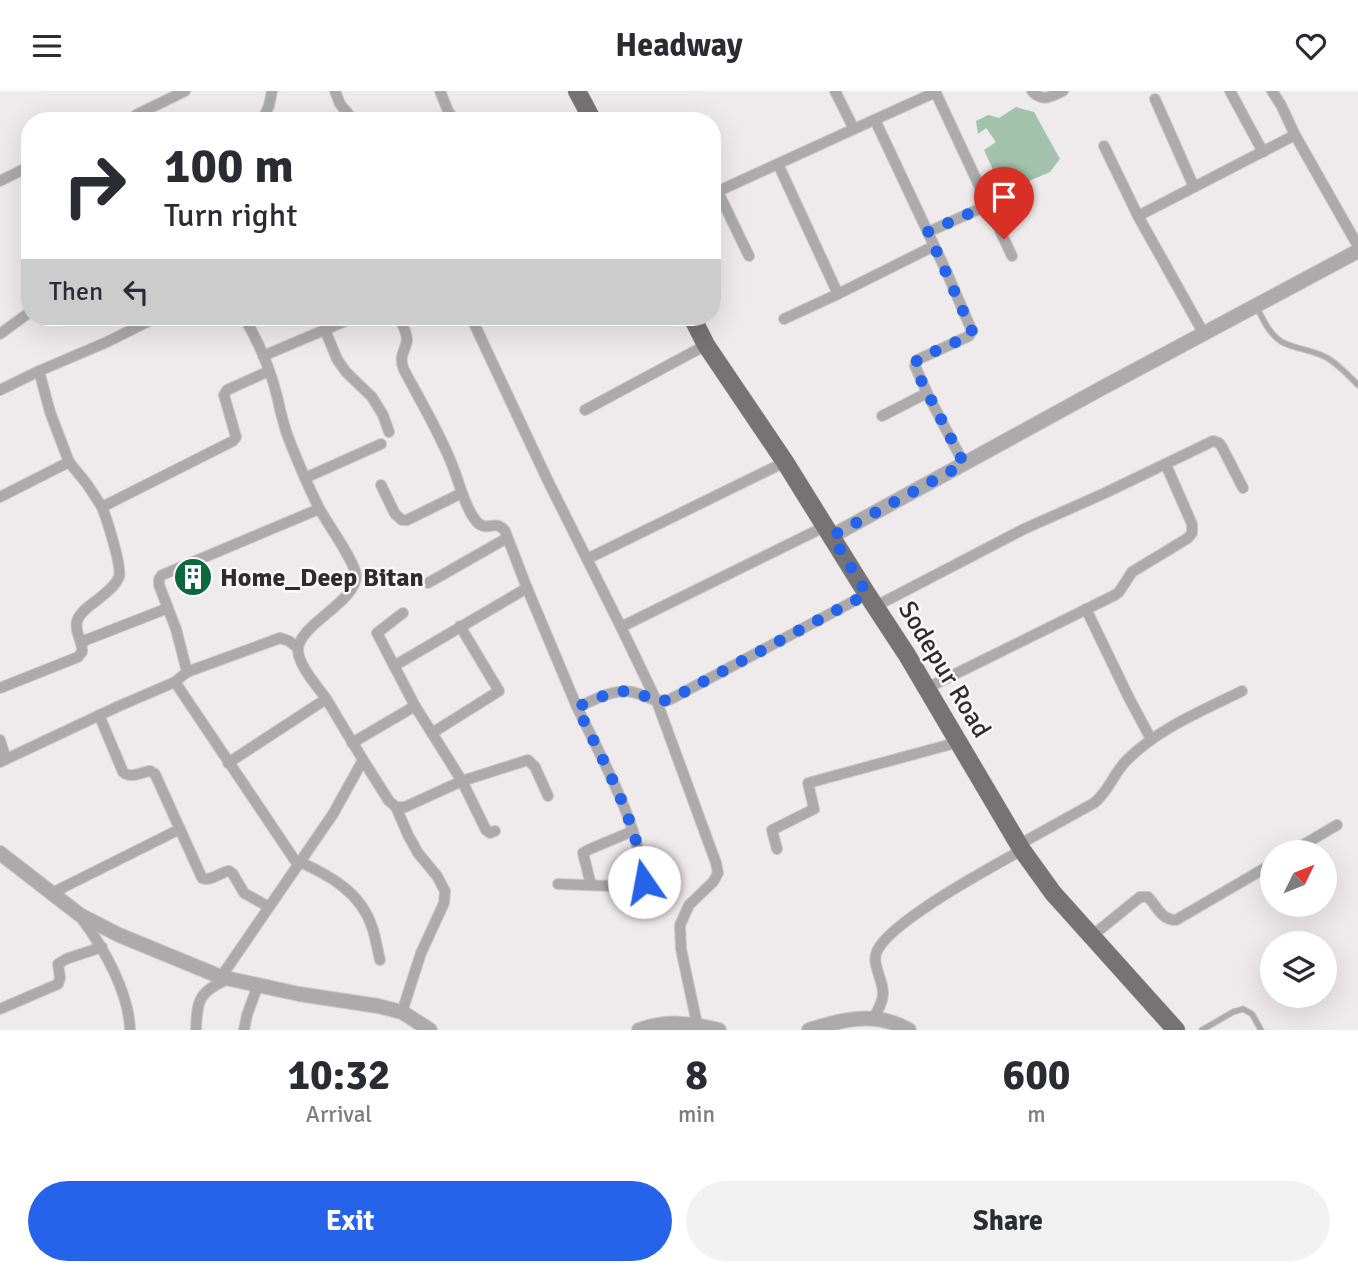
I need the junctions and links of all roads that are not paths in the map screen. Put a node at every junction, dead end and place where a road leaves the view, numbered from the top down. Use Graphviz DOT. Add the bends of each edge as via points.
graph roads {
  1 [pos="185,91"];
  2 [pos="272,91"];
  3 [pos="335,91"];
  4 [pos="440,91"];
  5 [pos="577,91"];
  6 [pos="835,91"];
  7 [pos="1032,91"];
  8 [pos="1063,91"];
  9 [pos="1230,91"];
  10 [pos="1272,91"];
  11 [pos="935,92"];
  12 [pos="169,95"];
  13 [pos="1155,99"];
  14 [pos="145,112"];
  15 [pos="266,112"];
  16 [pos="347,112"];
  17 [pos="449,112"];
  18 [pos="588,112"];
  19 [pos="875,120"];
  20 [pos="854,129"];
  21 [pos="1295,135"];
  22 [pos="1104,146"];
  23 [pos="1263,152"];
  24 [pos="778,164"];
  25 [pos="21,170"];
  26 [pos="0,181"];
  27 [pos="1194,187"];
  28 [pos="721,190"];
  29 [pos="721,204"];
  30 [pos="988,205"];
  31 [pos="1138,215"];
  32 [pos="928,232"];
  33 [pos="934,246"];
  34 [pos="1358,246"];
  35 [pos="1358,251"];
  36 [pos="749,256"];
  37 [pos="1012,256"];
  38 [pos="838,294"];
  39 [pos="1256,306"];
  40 [pos="21,319"];
  41 [pos="784,319"];
  42 [pos="140,326"];
  43 [pos="249,326"];
  44 [pos="325,326"];
  45 [pos="329,326"];
  46 [pos="403,326"];
  47 [pos="475,326"];
  48 [pos="696,326"];
  49 [pos="0,334"];
  50 [pos="1204,334"];
  51 [pos="706,345"];
  52 [pos="263,356"];
  53 [pos="269,371"];
  54 [pos="39,372"];
  55 [pos="1358,385"];
  56 [pos="0,390"];
  57 [pos="927,393"];
  58 [pos="584,410"];
  59 [pos="882,416"];
  60 [pos="390,432"];
  61 [pos="381,444"];
  62 [pos="69,462"];
  63 [pos="785,462"];
  64 [pos="964,464"];
  65 [pos="1166,465"];
  66 [pos="305,478"];
  67 [pos="381,485"];
  68 [pos="1243,488"];
  69 [pos="462,493"];
  70 [pos="0,497"];
  71 [pos="102,507"];
  72 [pos="319,509"];
  73 [pos="829,531"];
  74 [pos="507,538"];
  75 [pos="587,559"];
  76 [pos="428,583"];
  77 [pos="527,588"];
  78 [pos="872,600"];
  79 [pos="168,608"];
  80 [pos="1086,610"];
  81 [pos="403,613"];
  82 [pos="460,626"];
  83 [pos="621,628"];
  84 [pos="81,642"];
  85 [pos="298,648"];
  86 [pos="394,666"];
  87 [pos="187,672"];
  88 [pos="175,682"];
  89 [pos="0,688"];
  90 [pos="927,688"];
  91 [pos="1242,691"];
  92 [pos="326,699"];
  93 [pos="657,702"];
  94 [pos="415,706"];
  95 [pos="577,707"];
  96 [pos="99,715"];
  97 [pos="432,733"];
  98 [pos="1151,739"];
  99 [pos="0,740"];
  100 [pos="959,741"];
  101 [pos="352,743"];
  102 [pos="3,760"];
  103 [pos="363,760"];
  104 [pos="229,763"];
  105 [pos="462,781"];
  106 [pos="548,796"];
  107 [pos="396,807"];
  108 [pos="1337,825"];
  109 [pos="180,828"];
  110 [pos="495,831"];
  111 [pos="633,831"];
  112 [pos="1311,840"];
  113 [pos="1021,847"];
  114 [pos="777,849"];
  115 [pos="0,853"];
  116 [pos="299,863"];
  117 [pos="1260,871"];
  118 [pos="558,884"];
  119 [pos="591,885"];
  120 [pos="52,893"];
  121 [pos="269,907"];
  122 [pos="80,915"];
  123 [pos="1093,935"];
  124 [pos="102,947"];
  125 [pos="380,960"];
  126 [pos="224,978"];
  127 [pos="258,985"];
  128 [pos="0,1009"];
  129 [pos="402,1012"];
  130 [pos="874,1017"];
  131 [pos="696,1024"];
  132 [pos="130,1030"];
  133 [pos="196,1030"];
  134 [pos="243,1030"];
  135 [pos="430,1030"];
  136 [pos="639,1030"];
  137 [pos="719,1030"];
  138 [pos="809,1030"];
  139 [pos="909,1030"];
  140 [pos="1176,1030"];
  141 [pos="1202,1030"];
  142 [pos="1261,1030"];
  1 -- 12 [label="street"];
  2 -- 15 [label="street"];
  3 -- 16 [label="street"];
  4 -- 17 [label="street"];
  5 -- 18 [label="main road"];
  6 -- 20 [label="street"];
  7 -- 8 [label="street" via="1042,98"];
  9 -- 23 [label="street"];
  10 -- 21 [label="street"];
  11 -- 19 [label="street"];
  11 -- 30 [label="street"];
  12 -- 14 [label="street"];
  13 -- 27 [label="street"];
  19 -- 20 [label="street"];
  19 -- 32 [label="street"];
  20 -- 24 [label="street"];
  21 -- 23 [label="street"];
  21 -- 34 [label="street"];
  22 -- 31 [label="street"];
  23 -- 27 [label="street"];
  24 -- 28 [label="street"];
  24 -- 38 [label="street"];
  25 -- 26 [label="street"];
  27 -- 31 [label="street"];
  29 -- 36 [label="street"];
  30 -- 32 [label="street"];
  30 -- 37 [label="street"];
  31 -- 50 [label="street"];
  32 -- 33 [label="street"];
  33 -- 38 [label="street"];
  33 -- 57 [label="street" via="972,331 917,360 915,366"];
  35 -- 39 [label="street"];
  38 -- 41 [label="street"];
  39 -- 50 [label="street"];
  39 -- 55 [label="lane" via="1283,342 1330,359"];
  40 -- 49 [label="street"];
  42 -- 54 [label="street"];
  43 -- 52 [label="street"];
  44 -- 52 [label="street"];
  45 -- 60 [label="street" via="337,359 372,397"];
  46 -- 69 [label="street" via="407,340 401,362"];
  47 -- 75 [label="street"];
  48 -- 51 [label="main road, Sodepur Road"];
  50 -- 64 [label="street"];
  51 -- 58 [label="street"];
  51 -- 63 [label="main road, Sodepur Road"];
  52 -- 53 [label="street"];
  53 -- 66 [label="street"];
  53 -- 71 [label="street" via="224,395 236,437 233,441"];
  54 -- 56 [label="street"];
  54 -- 62 [label="street"];
  57 -- 59 [label="street"];
  57 -- 64 [label="street"];
  61 -- 66 [label="street"];
  62 -- 70 [label="street"];
  62 -- 71 [label="street"];
  63 -- 73 [label="main road, Sodepur Road"];
  63 -- 75 [label="street"];
  64 -- 73 [label="street"];
  65 -- 68 [label="street" via="1216,441"];
  65 -- 78 [label="street"];
  65 -- 80 [label="street" via="1192,533 1132,572 1119,592"];
  66 -- 72 [label="street"];
  67 -- 69 [label="street" via="402,520"];
  69 -- 74 [label="street" via="479,525 501,526"];
  71 -- 84 [label="street" via="119,576 78,617"];
  72 -- 79 [label="street" via="162,575 159,585"];
  72 -- 85 [label="street" via="354,566 356,577 353,587 304,635"];
  73 -- 78 [label="main road, Sodepur Road"];
  73 -- 83 [label="street"];
  74 -- 76 [label="street"];
  74 -- 77 [label="street"];
  75 -- 83 [label="street"];
  77 -- 82 [label="street"];
  77 -- 95 [label="street"];
  78 -- 90 [label="main road, Sodepur Road"];
  78 -- 93 [label="street"];
  79 -- 84 [label="street"];
  79 -- 87 [label="street"];
  80 -- 90 [label="street"];
  80 -- 98 [label="street"];
  81 -- 86 [label="street" via="377,633"];
  82 -- 86 [label="street"];
  82 -- 97 [label="street" via="499,691"];
  83 -- 93 [label="street"];
  84 -- 89 [label="street" via="78,656"];
  85 -- 87 [label="street" via="280,638"];
  85 -- 92 [label="street" via="301,662"];
  86 -- 94 [label="street"];
  87 -- 88 [label="street"];
  88 -- 96 [label="street"];
  88 -- 104 [label="street"];
  90 -- 100 [label="main road, Sodepur Road"];
  91 -- 98 [label="street"];
  92 -- 101 [label="street"];
  92 -- 104 [label="street"];
  93 -- 95 [label="street" via="630,691"];
  93 -- 131 [label="street" via="718,873 689,905 680,925"];
  94 -- 97 [label="street"];
  94 -- 101 [label="street"];
  95 -- 111 [label="street"];
  96 -- 102 [label="street"];
  96 -- 109 [label="street" via="123,772 155,774"];
  97 -- 105 [label="street"];
  98 -- 113 [label="street" via="1121,767 1094,803"];
  99 -- 102 [label="street"];
  100 -- 113 [label="main road, Sodepur Road"];
  100 -- 114 [label="street" via="808,783 814,809 772,831"];
  101 -- 103 [label="street"];
  103 -- 107 [label="street"];
  103 -- 116 [label="street"];
  104 -- 116 [label="street"];
  105 -- 106 [label="street" via="528,760"];
  105 -- 107 [label="street"];
  105 -- 110 [label="street" via="486,830"];
  107 -- 129 [label="street" via="418,853 445,891"];
  108 -- 112 [label="street"];
  109 -- 120 [label="street"];
  109 -- 121 [label="street" via="202,878 229,871 244,893"];
  111 -- 119 [label="street" via="583,853"];
  111 -- 119 [label="street" via="642,885"];
  113 -- 123 [label="main road, Sodepur Road" via="1053,893"];
  113 -- 130 [label="street" via="884,941 876,953 883,994"];
  115 -- 120 [label="street"];
  116 -- 121 [label="street"];
  116 -- 125 [label="street" via="324,873 355,897 372,927"];
  117 -- 123 [label="street" via="1176,920 1163,916 1148,897 1140,897"];
  118 -- 119 [label="street"];
  120 -- 122 [label="street"];
  121 -- 126 [label="street"];
  122 -- 124 [label="street"];
  122 -- 126 [label="street"];
  123 -- 140 [label="main road, Sodepur Road"];
  124 -- 128 [label="street" via="58,964 58,984"];
  124 -- 132 [label="street" via="130,1016"];
  126 -- 127 [label="street"];
  126 -- 133 [label="street" via="200,999"];
  127 -- 129 [label="street"];
  127 -- 134 [label="street"];
  129 -- 135 [label="street"];
  130 -- 138 [label="street" via="840,1020"];
  130 -- 139 [label="street"];
  131 -- 136 [label="street" via="670,1023"];
  131 -- 137 [label="street"];
  141 -- 142 [label="lane" via="1243,1009 1252,1014"];
}
